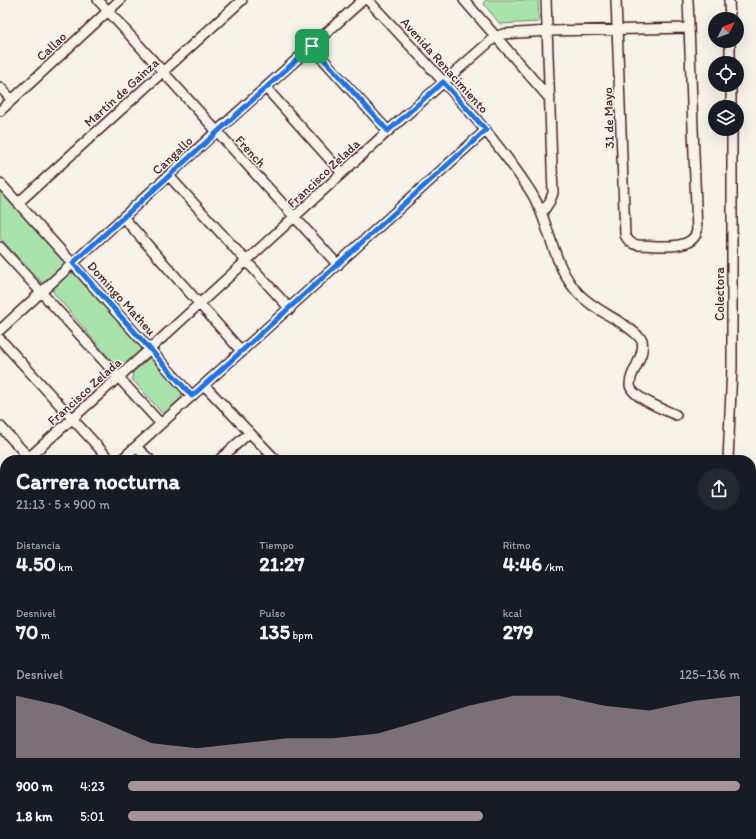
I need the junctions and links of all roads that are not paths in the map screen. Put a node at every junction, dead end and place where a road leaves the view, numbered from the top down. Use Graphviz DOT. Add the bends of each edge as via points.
graph roads {
  1 [pos="98,0"];
  2 [pos="120,0"];
  3 [pos="242,0"];
  4 [pos="364,0"];
  5 [pos="368,0"];
  6 [pos="546,0"];
  7 [pos="616,0"];
  8 [pos="688,0"];
  9 [pos="729,0"];
  10 [pos="469,2"];
  11 [pos="108,11"];
  12 [pos="730,12"];
  13 [pos="689,28"];
  14 [pos="617,30"];
  15 [pos="548,31"];
  16 [pos="495,37"];
  17 [pos="312,46"];
  18 [pos="162,72"];
  19 [pos="443,82"];
  20 [pos="0,87"];
  21 [pos="266,88"];
  22 [pos="550,99"];
  23 [pos="12,100"];
  24 [pos="0,111"];
  25 [pos="486,130"];
  26 [pos="388,131"];
  27 [pos="216,132"];
  28 [pos="732,136"];
  29 [pos="342,173"];
  30 [pos="169,176"];
  31 [pos="0,183"];
  32 [pos="18,203"];
  33 [pos="542,213"];
  34 [pos="124,217"];
  35 [pos="295,217"];
  36 [pos="0,247"];
  37 [pos="246,261"];
  38 [pos="73,263"];
  39 [pos="338,265"];
  40 [pos="41,292"];
  41 [pos="200,304"];
  42 [pos="290,309"];
  43 [pos="0,330"];
  44 [pos="0,339"];
  45 [pos="150,349"];
  46 [pos="242,352"];
  47 [pos="118,377"];
  48 [pos="204,385"];
  49 [pos="192,396"];
  50 [pos="676,415"];
  51 [pos="73,419"];
  52 [pos="161,424"];
  53 [pos="0,426"];
  54 [pos="249,433"];
  55 [pos="136,447"];
  56 [pos="25,455"];
  57 [pos="33,455"];
  58 [pos="105,455"];
  59 [pos="127,455"];
  60 [pos="145,455"];
  61 [pos="225,455"];
  62 [pos="271,455"];
  63 [pos="728,455"];
  1 -- 11 [label="street, French"];
  2 -- 11 [label="street, Callao"];
  3 -- 18 [label="street, Martín de Gainza"];
  4 -- 17 [label="street, Cangallo"];
  5 -- 19 [label="street, Avenida Renacimiento"];
  6 -- 15 [label="street"];
  7 -- 14 [label="street, 31 de Mayo"];
  8 -- 13 [label="street"];
  9 -- 12 [label="street"];
  10 -- 16 [label="street"];
  11 -- 18 [label="street, French"];
  11 -- 23 [label="street, Callao"];
  13 -- 14 [label="street, Francisco Zelada"];
  13 -- 14 [label="street, 31 de Mayo" via="697,231 696,236 688,244 682,245 633,245 625,235"];
  14 -- 15 [label="street, Francisco Zelada"];
  15 -- 16 [label="street, Francisco Zelada" via="503,34"];
  15 -- 22 [label="street"];
  16 -- 19 [label="street, Francisco Zelada"];
  16 -- 22 [label="street"];
  17 -- 21 [label="street, Cangallo"];
  17 -- 26 [label="street"];
  18 -- 27 [label="street, French"];
  18 -- 32 [label="street, Martín de Gainza"];
  19 -- 25 [label="street, Avenida Renacimiento"];
  19 -- 26 [label="street, Francisco Zelada"];
  20 -- 23 [label="street"];
  21 -- 27 [label="street, Cangallo"];
  21 -- 29 [label="street"];
  22 -- 33 [label="street" via="552,193"];
  23 -- 24 [label="street, Callao"];
  25 -- 33 [label="street, Avenida Renacimiento" via="528,188"];
  25 -- 39 [label="street"];
  26 -- 29 [label="street, Francisco Zelada"];
  27 -- 30 [label="street, Cangallo"];
  27 -- 35 [label="street, French"];
  28 -- 63 [label="street, Colectora" via="732,367"];
  29 -- 35 [label="street, Francisco Zelada"];
  30 -- 34 [label="street, Cangallo"];
  30 -- 37 [label="street"];
  31 -- 32 [label="street, Domingo Matheu"];
  32 -- 38 [label="street, Domingo Matheu"];
  33 -- 50 [label="street, Avenida Renacimiento" via="557,260 579,294 605,314 628,327 642,340 642,354 630,386 643,399"];
  34 -- 38 [label="street, Cangallo"];
  34 -- 41 [label="street"];
  35 -- 37 [label="street, Francisco Zelada"];
  35 -- 39 [label="street, French"];
  36 -- 40 [label="street"];
  37 -- 41 [label="street, Francisco Zelada"];
  37 -- 42 [label="street"];
  38 -- 40 [label="street, Cangallo"];
  38 -- 45 [label="street, Domingo Matheu"];
  39 -- 42 [label="street"];
  40 -- 43 [label="street, Cangallo"];
  40 -- 47 [label="street"];
  41 -- 45 [label="street, Francisco Zelada"];
  41 -- 46 [label="street"];
  42 -- 46 [label="street"];
  44 -- 51 [label="street"];
  45 -- 47 [label="street, Francisco Zelada"];
  45 -- 49 [label="street, Domingo Matheu"];
  46 -- 48 [label="street"];
  47 -- 51 [label="street, Francisco Zelada"];
  47 -- 52 [label="street"];
  48 -- 49 [label="street"];
  48 -- 54 [label="street"];
  49 -- 52 [label="street"];
  51 -- 57 [label="street, Francisco Zelada"];
  51 -- 58 [label="street"];
  52 -- 55 [label="street"];
  53 -- 56 [label="street"];
  54 -- 61 [label="street"];
  54 -- 62 [label="street"];
  55 -- 59 [label="street"];
  55 -- 60 [label="street"];
}
